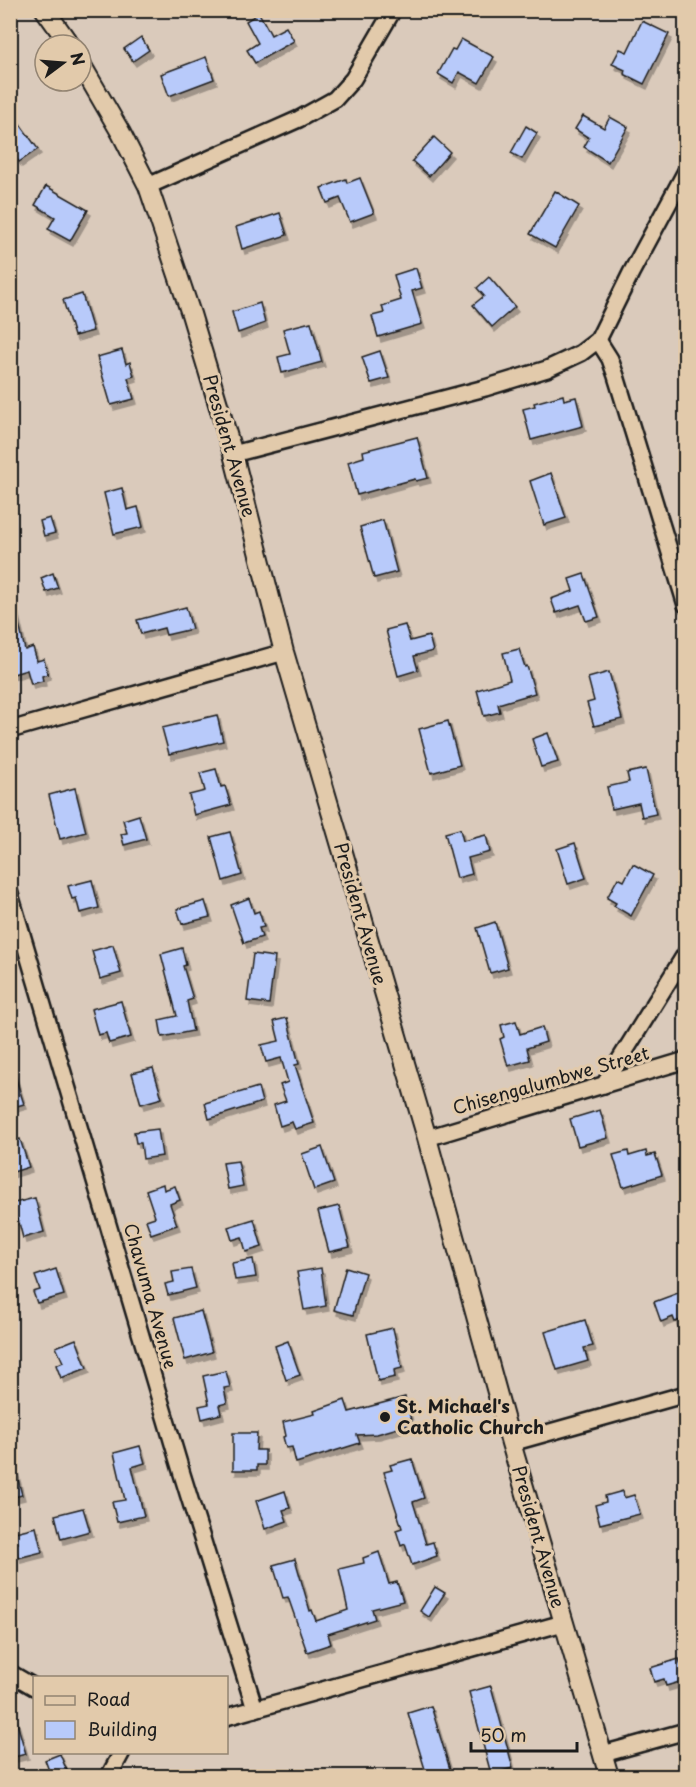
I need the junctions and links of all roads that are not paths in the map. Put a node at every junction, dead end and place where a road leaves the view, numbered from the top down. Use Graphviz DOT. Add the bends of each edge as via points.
graph roads {
  1 [pos="45,10"];
  2 [pos="393,10"];
  3 [pos="61,33"];
  4 [pos="93,85"];
  5 [pos="686,171"];
  6 [pos="148,186"];
  7 [pos="598,340"];
  8 [pos="233,454"];
  9 [pos="686,605"];
  10 [pos="284,652"];
  11 [pos="10,730"];
  12 [pos="10,894"];
  13 [pos="686,953"];
  14 [pos="686,1061"];
  15 [pos="604,1085"];
  16 [pos="427,1138"];
  17 [pos="686,1394"];
  18 [pos="511,1443"];
  19 [pos="563,1623"];
  20 [pos="10,1673"];
  21 [pos="33,1686"];
  22 [pos="255,1709"];
  23 [pos="228,1716"];
  24 [pos="686,1731"];
  25 [pos="121,1754"];
  26 [pos="603,1754"];
  27 [pos="110,1776"];
  28 [pos="609,1776"];
  1 -- 3 [label="street"];
  2 -- 6 [label="street" via="353,79 334,99 299,119"];
  4 -- 6 [label="street, President Avenue"];
  5 -- 7 [label="street"];
  6 -- 8 [label="street, President Avenue"];
  7 -- 8 [label="street" via="547,369"];
  7 -- 9 [label="street" via="616,376"];
  8 -- 10 [label="street, President Avenue"];
  10 -- 11 [label="street"];
  10 -- 16 [label="street, President Avenue"];
  12 -- 22 [label="street, Chavuma Avenue"];
  13 -- 15 [label="street"];
  14 -- 15 [label="street"];
  14 -- 16 [label="street, Chisengalumbwe Street"];
  15 -- 16 [label="street"];
  16 -- 18 [label="street, President Avenue"];
  17 -- 18 [label="street"];
  18 -- 19 [label="street, President Avenue"];
  19 -- 22 [label="street"];
  19 -- 26 [label="street, President Avenue"];
  20 -- 21 [label="street"];
  22 -- 23 [label="street"];
  24 -- 26 [label="street"];
  25 -- 27 [label="street"];
  26 -- 28 [label="street, President Avenue"];
}
